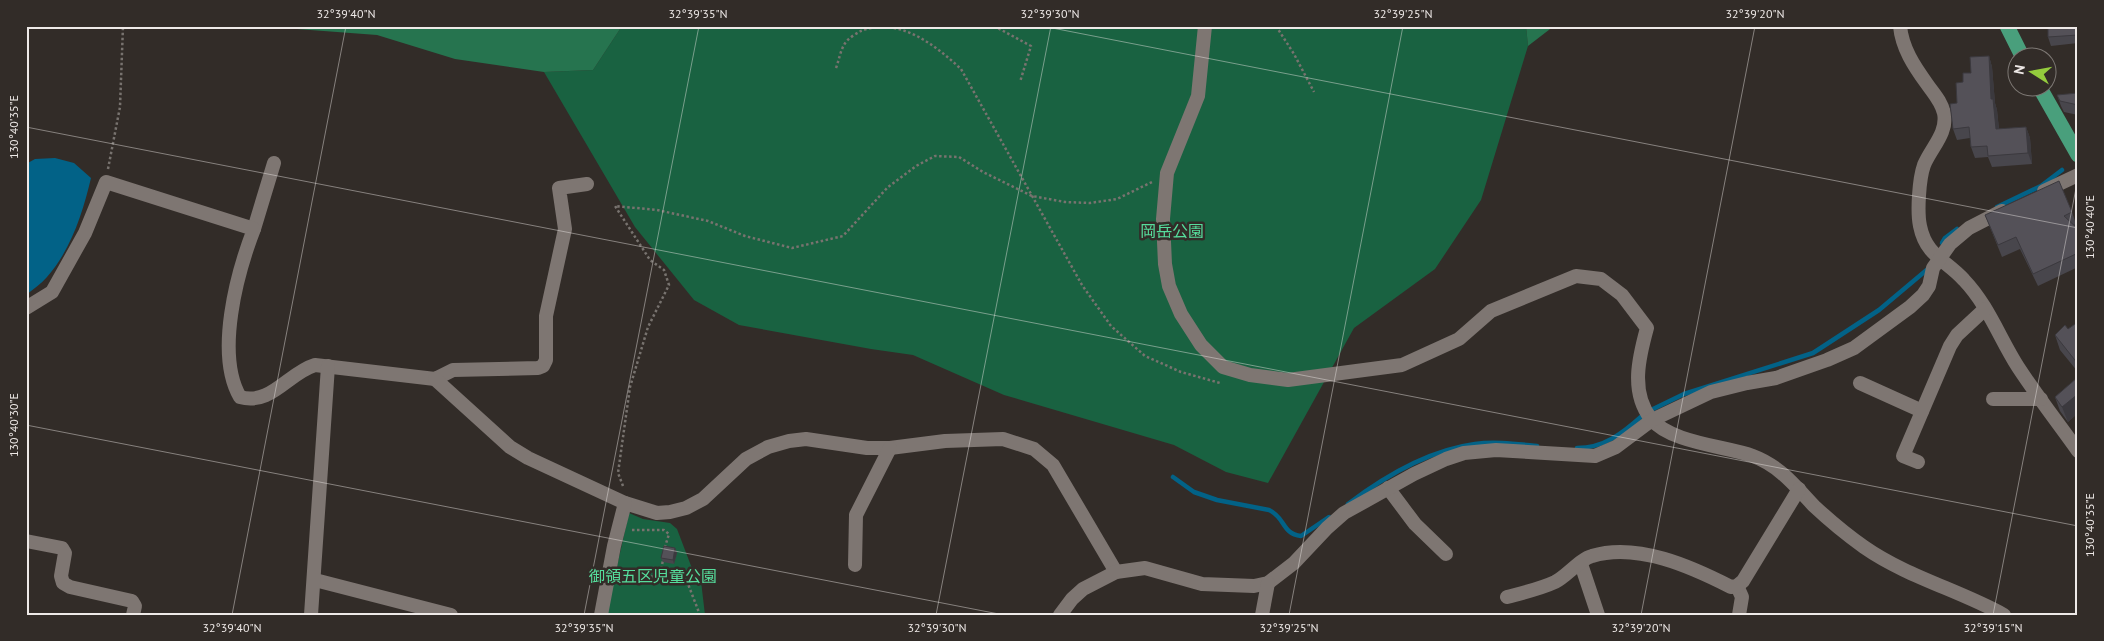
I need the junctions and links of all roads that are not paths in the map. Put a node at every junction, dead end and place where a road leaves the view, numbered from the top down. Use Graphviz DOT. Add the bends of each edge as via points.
graph roads {
  1 [pos="1205,26"];
  2 [pos="1900,26"];
  3 [pos="2007,26"];
  4 [pos="2018,48"];
  5 [pos="2046,98"];
  6 [pos="2078,155"];
  7 [pos="274,163"];
  8 [pos="2078,175"];
  9 [pos="587,184"];
  10 [pos="2036,195"];
  11 [pos="2018,203"];
  12 [pos="254,230"];
  13 [pos="1939,259"];
  14 [pos="26,308"];
  15 [pos="1984,308"];
  16 [pos="328,366"];
  17 [pos="435,379"];
  18 [pos="1860,383"];
  19 [pos="1992,399"];
  20 [pos="2041,399"];
  21 [pos="1922,411"];
  22 [pos="1652,420"];
  23 [pos="890,448"];
  24 [pos="2078,451"];
  25 [pos="1918,462"];
  26 [pos="1388,488"];
  27 [pos="1799,489"];
  28 [pos="625,503"];
  29 [pos="26,542"];
  30 [pos="1446,554"];
  31 [pos="855,564"];
  32 [pos="1581,564"];
  33 [pos="1116,572"];
  34 [pos="314,580"];
  35 [pos="1268,583"];
  36 [pos="1737,586"];
  37 [pos="1507,597"];
  38 [pos="133,615"];
  39 [pos="311,615"];
  40 [pos="451,615"];
  41 [pos="601,615"];
  42 [pos="1060,615"];
  43 [pos="1262,615"];
  44 [pos="1598,615"];
  45 [pos="1739,615"];
  46 [pos="2004,615"];
  1 -- 22 [label="street" via="1198,96 1167,173 1163,220 1165,264 1169,286 1181,314 1200,345 1224,367 1250,375 1288,380 1402,366 1459,339 1491,311 1576,276 1601,279 1622,295 1647,328 1639,355 1638,382 1644,408"];
  2 -- 13 [label="street" via="1904,46 1916,69 1939,99 1945,122 1925,164 1920,196 1919,223 1923,237"];
  3 -- 4 [label="highway"];
  5 -- 6 [label="highway"];
  7 -- 12 [label="street"];
  8 -- 10 [label="street"];
  9 -- 17 [label="street" via="559,188 565,229 546,316 546,360 543,366 453,370"];
  11 -- 13 [label="street" via="1969,228 1950,244"];
  12 -- 14 [label="street" via="106,182 85,233 52,292"];
  12 -- 16 [label="street" via="238,277 228,345 229,369 240,397 246,399 273,393 305,368"];
  13 -- 15 [label="street" via="1964,278"];
  13 -- 22 [label="street" via="1922,295 1854,348 1776,378 1711,392"];
  15 -- 20 [label="street" via="2018,367"];
  15 -- 21 [label="street" via="1953,340"];
  16 -- 17 [label="street"];
  16 -- 34 [label="street"];
  17 -- 28 [label="street" via="510,447"];
  18 -- 21 [label="street"];
  19 -- 20 [label="street"];
  20 -- 24 [label="street"];
  21 -- 25 [label="street" via="1897,453"];
  22 -- 26 [label="street" via="1616,447 1595,456 1496,450 1464,453"];
  22 -- 27 [label="street" via="1669,432 1762,460 1783,473"];
  23 -- 28 [label="street" via="806,439 789,441 768,447 746,459 703,499 686,508 657,513"];
  23 -- 31 [label="street" via="856,515"];
  23 -- 33 [label="street" via="945,441 1003,439 1034,449 1053,465"];
  26 -- 30 [label="street" via="1415,524"];
  26 -- 35 [label="street" via="1344,514 1294,564"];
  27 -- 36 [label="street"];
  27 -- 46 [label="street" via="1835,525 1865,548 1941,588"];
  28 -- 41 [label="street"];
  29 -- 38 [label="street" via="62,548 65,552 63,583 132,601"];
  32 -- 36 [label="street" via="1590,556 1611,553 1654,556 1682,564 1731,587"];
  32 -- 37 [label="street" via="1555,582"];
  32 -- 44 [label="street"];
  33 -- 35 [label="street" via="1145,568 1202,584 1254,586"];
  33 -- 42 [label="street" via="1083,589"];
  34 -- 39 [label="street"];
  34 -- 40 [label="street"];
  35 -- 43 [label="street"];
  36 -- 45 [label="street" via="1742,598"];
}
